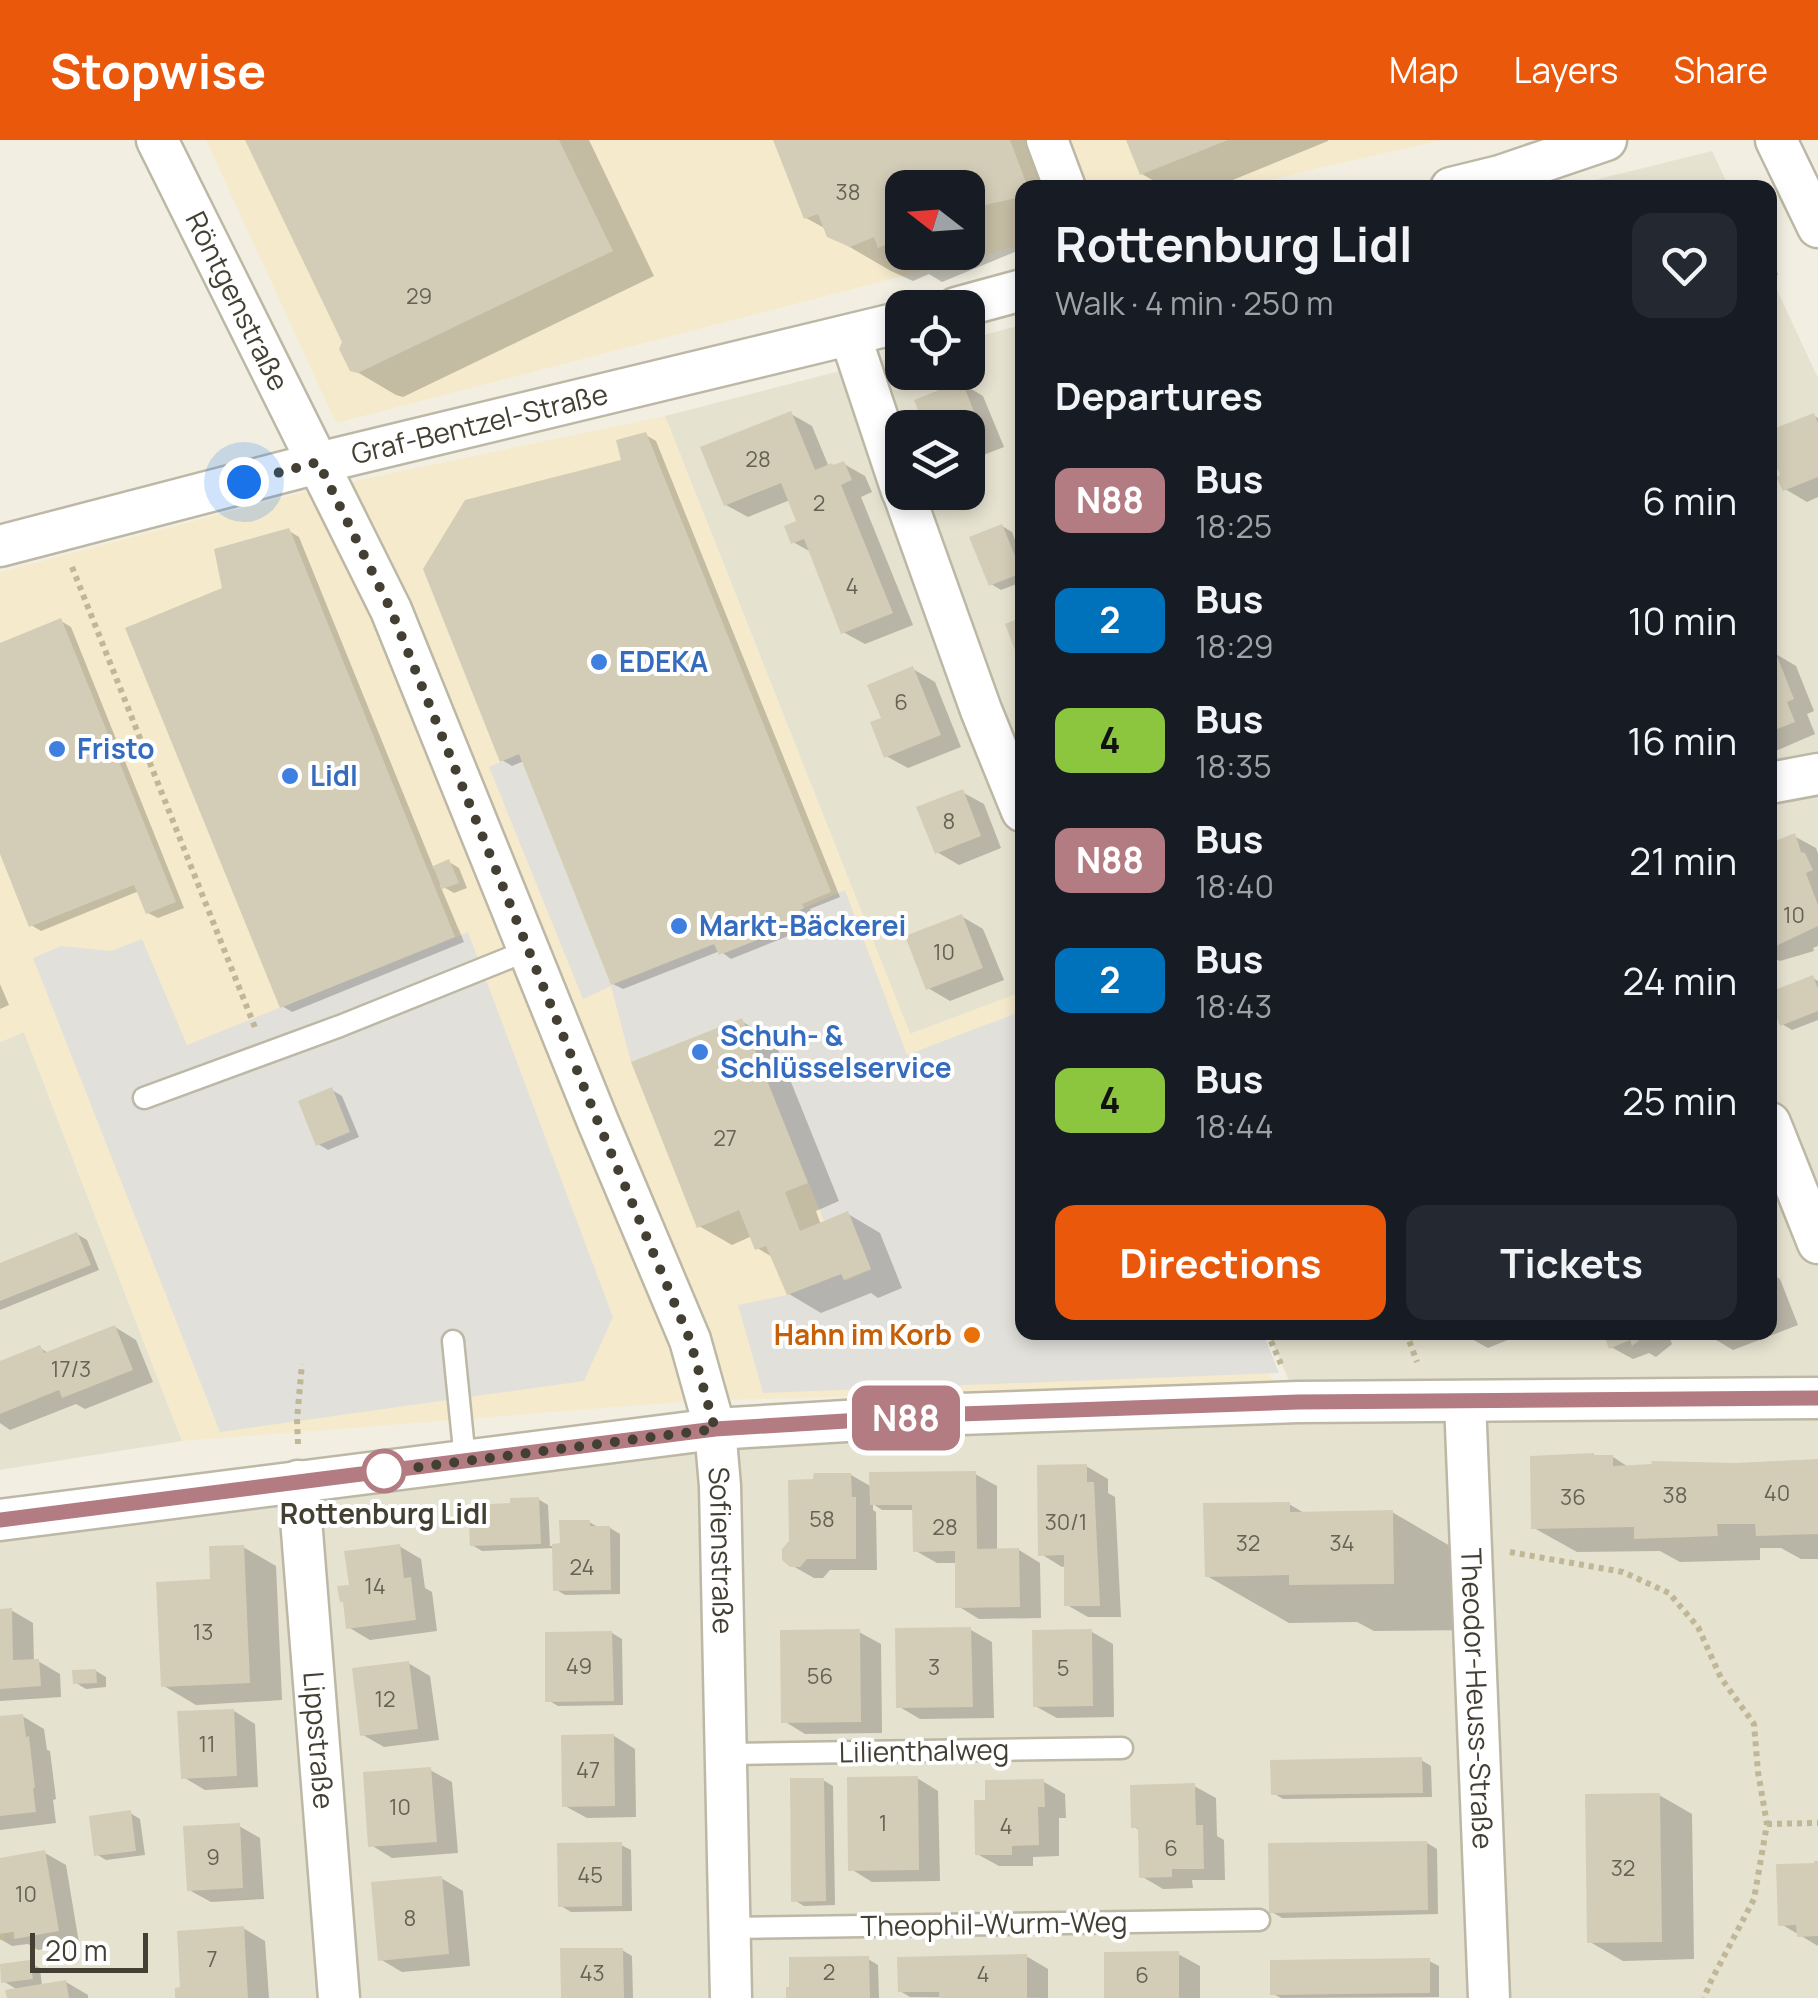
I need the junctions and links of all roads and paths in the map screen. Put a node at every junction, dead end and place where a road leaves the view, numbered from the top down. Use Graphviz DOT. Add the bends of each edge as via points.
graph roads {
  1 [pos="156,140"];
  2 [pos="1047,140"];
  3 [pos="1606,140"];
  4 [pos="1776,140"];
  5 [pos="1062,180"];
  6 [pos="1507,180"];
  7 [pos="1818,227"];
  8 [pos="1015,292"];
  9 [pos="985,300"];
  10 [pos="885,327"];
  11 [pos="850,336"];
  12 [pos="885,439"];
  13 [pos="318,462"];
  14 [pos="909,510"];
  15 [pos="58,533"];
  16 [pos="0,546"];
  17 [pos="1818,774"];
  18 [pos="1777,782"];
  19 [pos="1015,794"];
  20 [pos="529,950"];
  21 [pos="265,1054"];
  22 [pos="144,1098"];
  23 [pos="1777,1140"];
  24 [pos="1818,1243"];
  25 [pos="453,1341"];
  26 [pos="302,1364"];
  27 [pos="1818,1398"];
  28 [pos="1465,1401"];
  29 [pos="715,1429"];
  30 [pos="466,1460"];
  31 [pos="298,1481"];
  32 [pos="0,1520"];
  33 [pos="1471,1539"];
  34 [pos="1122,1748"];
  35 [pos="726,1754"];
  36 [pos="1818,1823"];
  37 [pos="1768,1824"];
  38 [pos="1259,1920"];
  39 [pos="730,1928"];
  40 [pos="14,1935"];
  41 [pos="0,1937"];
  42 [pos="340,1998"];
  43 [pos="731,1998"];
  44 [pos="1489,1998"];
  45 [pos="1704,1998"];
  1 -- 13 [label="street, Röntgenstraße"];
  2 -- 5 [label="street"];
  3 -- 6 [label="street"];
  4 -- 7 [label="street"];
  8 -- 9 [label="street"];
  10 -- 11 [label="street, Graf-Bentzel-Straße"];
  11 -- 12 [label="street"];
  11 -- 13 [label="street, Graf-Bentzel-Straße"];
  13 -- 15 [label="street, Graf-Bentzel-Straße"];
  13 -- 20 [label="street, Sofienstraße" via="391,610"];
  14 -- 19 [label="street"];
  15 -- 16 [label="street, Graf-Bentzel-Straße"];
  15 -- 21 [label="path"];
  17 -- 18 [label="street"];
  20 -- 21 [label="lane"];
  20 -- 29 [label="street, Sofienstraße" via="690,1340"];
  21 -- 22 [label="lane"];
  23 -- 24 [label="street"];
  25 -- 30 [label="lane"];
  26 -- 31 [label="path"];
  27 -- 28 [label="street"];
  28 -- 29 [label="street" via="1168,1406"];
  28 -- 33 [label="street, Theodor-Heuss-Straße"];
  29 -- 30 [label="street"];
  29 -- 35 [label="street, Sofienstraße"];
  30 -- 31 [label="street"];
  31 -- 32 [label="street"];
  31 -- 42 [label="street, Lippstraße"];
  33 -- 37 [label="path" via="1516,1554 1623,1572 1669,1593 1698,1627 1721,1678 1754,1724"];
  33 -- 44 [label="street, Theodor-Heuss-Straße"];
  34 -- 35 [label="lane, Lilienthalweg"];
  35 -- 39 [label="street, Sofienstraße"];
  36 -- 37 [label="path"];
  37 -- 45 [label="path" via="1754,1900"];
  38 -- 39 [label="lane, Theophil-Wurm-Weg"];
  39 -- 43 [label="street, Sofienstraße"];
  40 -- 41 [label="path"];
}
